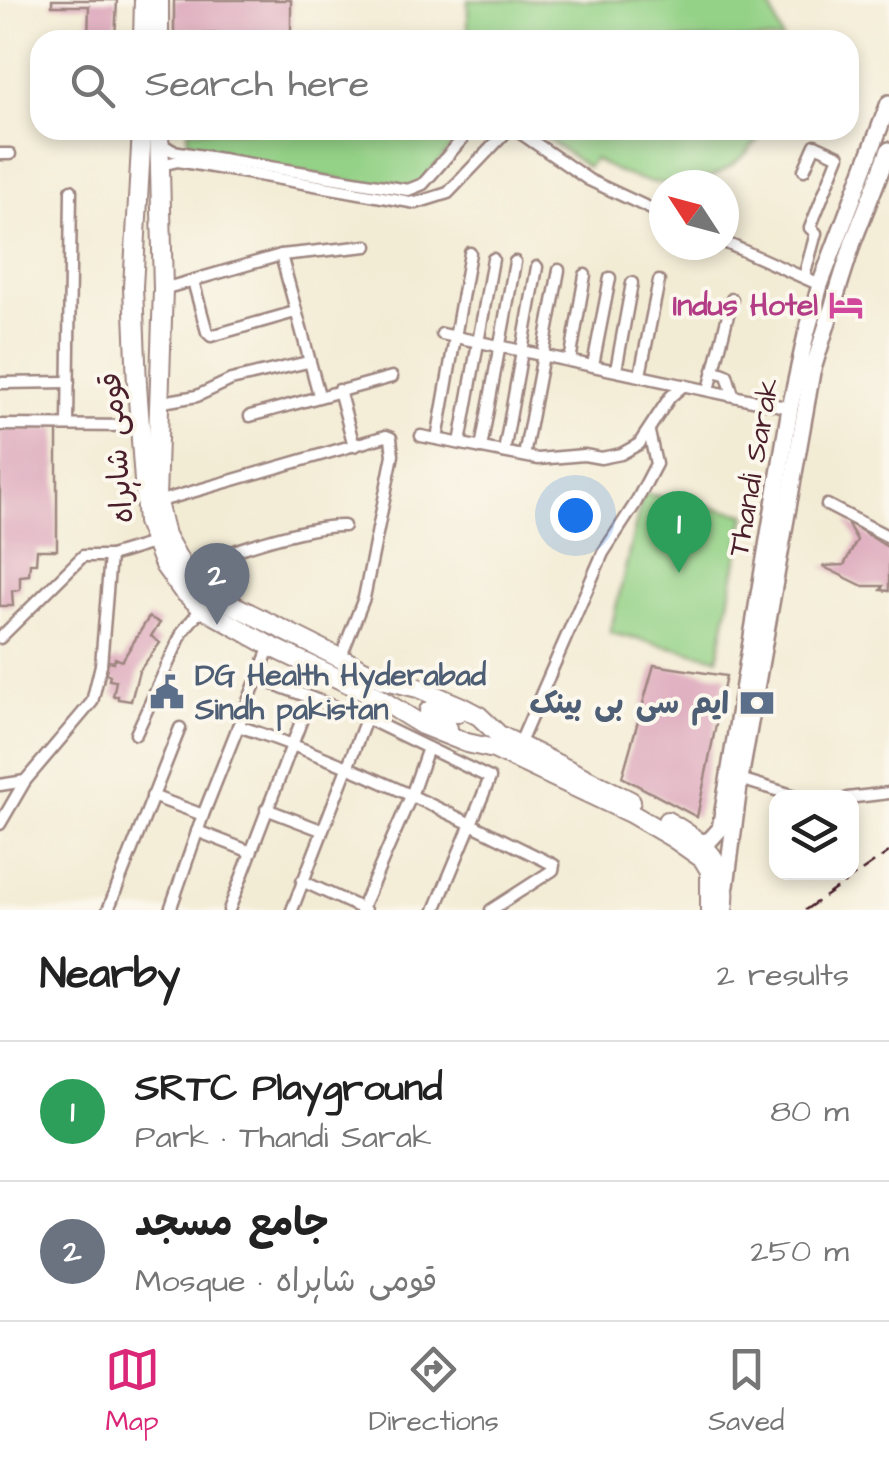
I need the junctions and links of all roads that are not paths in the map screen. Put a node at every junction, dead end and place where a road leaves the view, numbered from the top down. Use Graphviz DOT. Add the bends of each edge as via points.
graph roads {
  1 [pos="144,0"];
  2 [pos="160,0"];
  3 [pos="143,30"];
  4 [pos="159,30"];
  5 [pos="889,102"];
  6 [pos="141,140"];
  7 [pos="159,140"];
  8 [pos="163,140"];
  9 [pos="461,140"];
  10 [pos="502,140"];
  11 [pos="527,140"];
  12 [pos="889,150"];
  13 [pos="161,165"];
  14 [pos="804,170"];
  15 [pos="71,190"];
  16 [pos="136,204"];
  17 [pos="649,208"];
  18 [pos="367,246"];
  19 [pos="739,249"];
  20 [pos="470,253"];
  21 [pos="281,255"];
  22 [pos="162,257"];
  23 [pos="493,259"];
  24 [pos="515,262"];
  25 [pos="537,267"];
  26 [pos="559,270"];
  27 [pos="586,275"];
  28 [pos="804,277"];
  29 [pos="610,278"];
  30 [pos="193,281"];
  31 [pos="659,281"];
  32 [pos="632,284"];
  33 [pos="820,285"];
  34 [pos="162,295"];
  35 [pos="732,298"];
  36 [pos="295,312"];
  37 [pos="448,335"];
  38 [pos="477,341"];
  39 [pos="499,346"];
  40 [pos="522,350"];
  41 [pos="542,355"];
  42 [pos="136,358"];
  43 [pos="570,360"];
  44 [pos="308,362"];
  45 [pos="593,366"];
  46 [pos="616,370"];
  47 [pos="713,370"];
  48 [pos="392,376"];
  49 [pos="640,376"];
  50 [pos="0,382"];
  51 [pos="69,382"];
  52 [pos="684,384"];
  53 [pos="339,390"];
  54 [pos="709,390"];
  55 [pos="733,395"];
  56 [pos="319,396"];
  57 [pos="157,404"];
  58 [pos="790,408"];
  59 [pos="250,416"];
  60 [pos="68,424"];
  61 [pos="0,425"];
  62 [pos="140,426"];
  63 [pos="649,432"];
  64 [pos="420,436"];
  65 [pos="437,439"];
  66 [pos="460,443"];
  67 [pos="354,446"];
  68 [pos="481,448"];
  69 [pos="504,452"];
  70 [pos="524,456"];
  71 [pos="157,502"];
  72 [pos="828,505"];
  73 [pos="344,526"];
  74 [pos="889,537"];
  75 [pos="152,543"];
  76 [pos="110,556"];
  77 [pos="188,580"];
  78 [pos="202,608"];
  79 [pos="0,638"];
  80 [pos="270,646"];
  81 [pos="340,659"];
  82 [pos="257,678"];
  83 [pos="375,696"];
  84 [pos="310,698"];
  85 [pos="366,718"];
  86 [pos="238,726"];
  87 [pos="180,728"];
  88 [pos="136,734"];
  89 [pos="496,742"];
  90 [pos="292,743"];
  91 [pos="519,744"];
  92 [pos="428,748"];
  93 [pos="347,768"];
  94 [pos="740,779"];
  95 [pos="25,781"];
  96 [pos="0,784"];
  97 [pos="776,790"];
  98 [pos="889,793"];
  99 [pos="152,796"];
  100 [pos="411,796"];
  101 [pos="859,797"];
  102 [pos="266,809"];
  103 [pos="203,815"];
  104 [pos="470,823"];
  105 [pos="0,824"];
  106 [pos="321,830"];
  107 [pos="197,831"];
  108 [pos="702,842"];
  109 [pos="251,852"];
  110 [pos="302,881"];
  111 [pos="719,907"];
  112 [pos="363,909"];
  113 [pos="108,910"];
  114 [pos="170,910"];
  115 [pos="229,910"];
  116 [pos="292,910"];
  117 [pos="435,910"];
  118 [pos="490,910"];
  1 -- 3 [label="highway"];
  2 -- 4 [label="highway"];
  5 -- 33 [label="main road, Thandi Sarak"];
  6 -- 16 [label="highway, قومی شاہراہ"];
  7 -- 13 [label="highway, قومی شاہراہ"];
  8 -- 9 [label="street" via="173,151 408,190 423,184"];
  10 -- 13 [label="street" via="448,193 416,203 178,161"];
  11 -- 17 [label="street"];
  12 -- 94 [label="main road, Thandi Sarak" via="812,372"];
  13 -- 22 [label="highway, قومی شاہراہ"];
  14 -- 28 [label="street" via="815,144 839,156 810,228 816,233"];
  15 -- 51 [label="street"];
  16 -- 22 [label="highway" via="144,259 154,264"];
  16 -- 42 [label="highway, قومی شاہراہ"];
  18 -- 21 [label="street"];
  19 -- 28 [label="street"];
  20 -- 37 [label="street"];
  21 -- 30 [label="street"];
  21 -- 36 [label="street"];
  22 -- 34 [label="highway, قومی شاہراہ"];
  23 -- 38 [label="street"];
  24 -- 39 [label="street"];
  25 -- 40 [label="street"];
  26 -- 41 [label="street"];
  27 -- 43 [label="street"];
  28 -- 33 [label="street"];
  29 -- 45 [label="street"];
  30 -- 34 [label="street"];
  30 -- 36 [label="street" via="211,336"];
  31 -- 49 [label="street"];
  32 -- 46 [label="street"];
  33 -- 58 [label="main road, Thandi Sarak"];
  34 -- 42 [label="highway" via="153,283 146,285"];
  34 -- 57 [label="highway, قومی شاہراہ"];
  35 -- 47 [label="street"];
  36 -- 44 [label="street"];
  37 -- 38 [label="street"];
  37 -- 65 [label="street"];
  38 -- 39 [label="street"];
  38 -- 66 [label="street"];
  39 -- 40 [label="street"];
  39 -- 68 [label="street"];
  40 -- 41 [label="street"];
  40 -- 69 [label="street"];
  41 -- 43 [label="street"];
  41 -- 70 [label="street"];
  42 -- 62 [label="highway, قومی شاہراہ"];
  43 -- 45 [label="street"];
  44 -- 56 [label="street"];
  44 -- 57 [label="street"];
  45 -- 46 [label="street"];
  46 -- 49 [label="street"];
  47 -- 54 [label="street"];
  47 -- 55 [label="street" via="727,375"];
  48 -- 53 [label="street"];
  49 -- 52 [label="street"];
  50 -- 51 [label="street"];
  51 -- 60 [label="street"];
  52 -- 54 [label="street"];
  52 -- 63 [label="street"];
  53 -- 56 [label="street"];
  53 -- 67 [label="street"];
  54 -- 55 [label="street"];
  55 -- 58 [label="street"];
  56 -- 59 [label="street"];
  57 -- 71 [label="highway, قومی شاہراہ"];
  58 -- 108 [label="main road, Thandi Sarak" via="720,828"];
  60 -- 61 [label="street"];
  60 -- 62 [label="street"];
  62 -- 75 [label="highway, قومی شاہراہ"];
  63 -- 70 [label="street" via="621,454 601,458"];
  63 -- 91 [label="street" via="656,464 603,553"];
  64 -- 65 [label="street"];
  65 -- 66 [label="street"];
  66 -- 68 [label="street"];
  67 -- 71 [label="street"];
  67 -- 81 [label="street" via="386,436 394,446 364,598"];
  68 -- 69 [label="street"];
  69 -- 70 [label="street"];
  71 -- 77 [label="highway, قومی شاہراہ"];
  72 -- 74 [label="street"];
  73 -- 77 [label="street" via="245,548 202,563"];
  75 -- 76 [label="street"];
  75 -- 77 [label="highway, قومی شاہراہ"];
  76 -- 79 [label="street" via="83,556"];
  76 -- 95 [label="street" via="92,702"];
  77 -- 78 [label="highway, قومی شاہراہ"];
  77 -- 81 [label="highway, قومی شاہراہ"];
  78 -- 80 [label="highway, قومی شاہراہ"];
  78 -- 88 [label="street" via="183,631"];
  80 -- 82 [label="street"];
  80 -- 83 [label="highway, قومی شاہراہ"];
  81 -- 89 [label="highway, قومی شاہراہ" via="479,716"];
  82 -- 84 [label="street"];
  82 -- 86 [label="street"];
  83 -- 85 [label="street"];
  83 -- 89 [label="highway, قومی شاہراہ" via="466,743"];
  84 -- 85 [label="street"];
  84 -- 90 [label="street"];
  85 -- 92 [label="street"];
  85 -- 93 [label="street"];
  86 -- 90 [label="street"];
  86 -- 103 [label="street"];
  87 -- 99 [label="street"];
  89 -- 91 [label="highway, قومی شاہراہ"];
  89 -- 111 [label="highway, قومی شاہراہ" via="703,859"];
  90 -- 93 [label="street"];
  90 -- 102 [label="street"];
  91 -- 108 [label="highway, قومی شاہراہ"];
  92 -- 100 [label="street"];
  92 -- 104 [label="street" via="490,778"];
  93 -- 100 [label="street"];
  93 -- 106 [label="street"];
  94 -- 97 [label="street"];
  94 -- 111 [label="main road, Thandi Sarak"];
  95 -- 96 [label="street"];
  95 -- 105 [label="street"];
  98 -- 101 [label="street"];
  99 -- 103 [label="street"];
  99 -- 113 [label="street"];
  100 -- 104 [label="street"];
  100 -- 112 [label="street"];
  102 -- 106 [label="street"];
  102 -- 109 [label="street"];
  103 -- 107 [label="street"];
  104 -- 117 [label="street"];
  104 -- 118 [label="street" via="554,865"];
  106 -- 110 [label="street"];
  107 -- 109 [label="street"];
  107 -- 114 [label="street"];
  108 -- 111 [label="highway" via="715,860"];
  109 -- 115 [label="street"];
  110 -- 112 [label="street"];
  110 -- 116 [label="street"];
}
